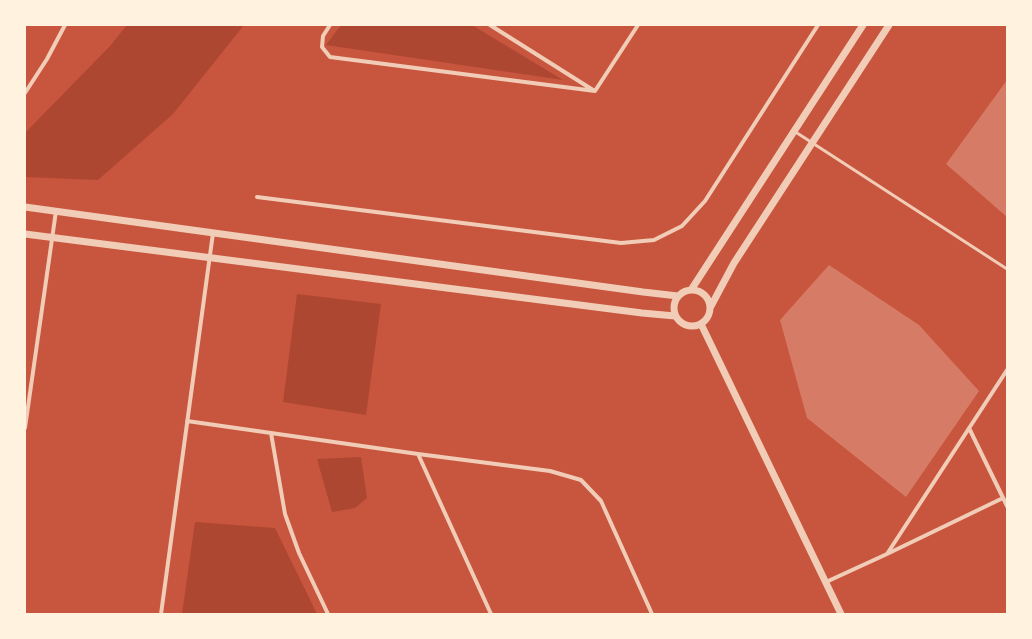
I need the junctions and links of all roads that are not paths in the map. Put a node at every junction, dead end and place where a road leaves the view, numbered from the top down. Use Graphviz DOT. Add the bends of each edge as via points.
graph roads {
  1 [pos="65,25"];
  2 [pos="330,25"];
  3 [pos="490,25"];
  4 [pos="638,25"];
  5 [pos="818,25"];
  6 [pos="863,25"];
  7 [pos="889,25"];
  8 [pos="595,91"];
  9 [pos="25,92"];
  10 [pos="794,131"];
  11 [pos="812,143"];
  12 [pos="257,197"];
  13 [pos="25,207"];
  14 [pos="56,211"];
  15 [pos="213,233"];
  16 [pos="25,234"];
  17 [pos="52,237"];
  18 [pos="209,257"];
  19 [pos="1007,269"];
  20 [pos="691,290"];
  21 [pos="678,296"];
  22 [pos="710,308"];
  23 [pos="675,316"];
  24 [pos="701,324"];
  25 [pos="1007,370"];
  26 [pos="27,401"];
  27 [pos="187,421"];
  28 [pos="25,428"];
  29 [pos="969,428"];
  30 [pos="271,433"];
  31 [pos="418,454"];
  32 [pos="1004,498"];
  33 [pos="1007,506"];
  34 [pos="887,554"];
  35 [pos="826,582"];
  36 [pos="161,614"];
  37 [pos="328,614"];
  38 [pos="491,614"];
  39 [pos="652,614"];
  40 [pos="841,614"];
  1 -- 9 [label="street"];
  2 -- 8 [label="street" via="323,36 322,47 330,57"];
  3 -- 8 [label="street"];
  4 -- 8 [label="street"];
  5 -- 12 [label="street" via="705,201 682,226 654,240 621,243"];
  6 -- 10 [label="street"];
  7 -- 11 [label="street"];
  10 -- 11 [label="lane"];
  10 -- 20 [label="street"];
  11 -- 19 [label="lane"];
  11 -- 22 [label="street" via="734,264"];
  13 -- 14 [label="street"];
  14 -- 15 [label="street"];
  14 -- 17 [label="street"];
  15 -- 18 [label="street"];
  15 -- 21 [label="street"];
  16 -- 17 [label="street"];
  17 -- 18 [label="street"];
  17 -- 26 [label="street"];
  18 -- 23 [label="street"];
  18 -- 27 [label="street"];
  20 -- 21 [label="street"];
  20 -- 22 [label="street" via="704,295"];
  21 -- 23 [label="street" via="673,310"];
  22 -- 24 [label="street" via="705,321"];
  23 -- 24 [label="street" via="685,325 693,327"];
  24 -- 35 [label="street"];
  25 -- 29 [label="street"];
  26 -- 28 [label="street"];
  27 -- 30 [label="street"];
  27 -- 36 [label="street"];
  29 -- 32 [label="street"];
  29 -- 34 [label="street"];
  30 -- 31 [label="street"];
  30 -- 37 [label="street" via="285,514 299,553"];
  31 -- 38 [label="street"];
  31 -- 39 [label="street" via="550,471 581,480 601,501"];
  32 -- 33 [label="street"];
  32 -- 34 [label="street"];
  34 -- 35 [label="street"];
  35 -- 40 [label="street"];
}
